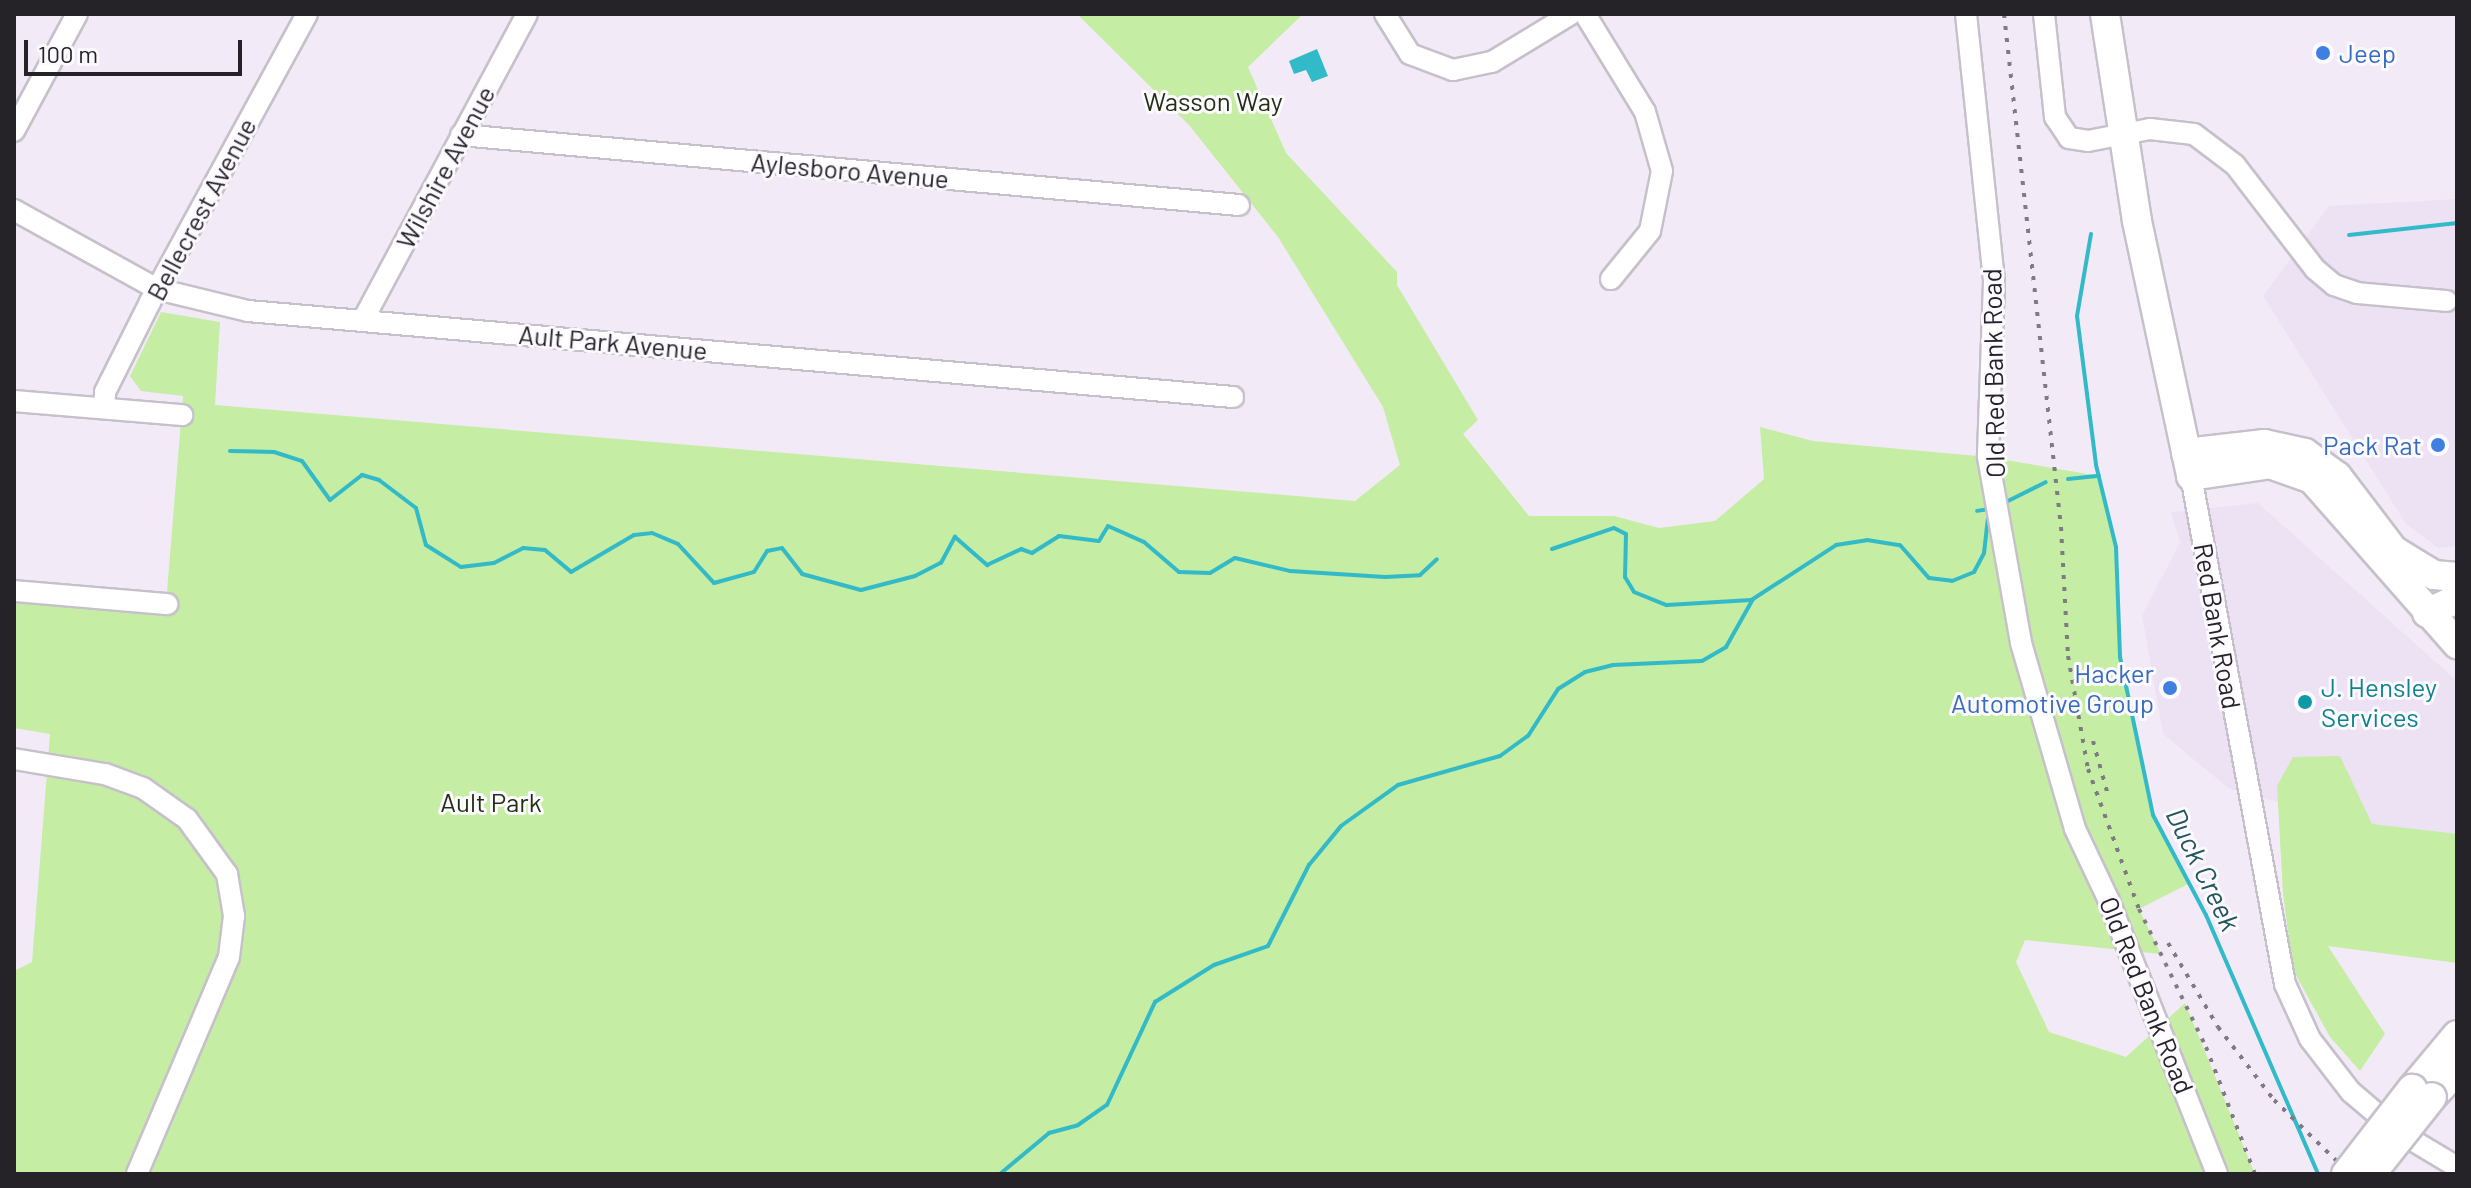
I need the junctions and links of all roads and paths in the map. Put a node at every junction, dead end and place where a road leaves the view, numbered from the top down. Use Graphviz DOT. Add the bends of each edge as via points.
graph roads {
  1 [pos="77,14"];
  2 [pos="307,14"];
  3 [pos="527,14"];
  4 [pos="1385,14"];
  5 [pos="1571,14"];
  6 [pos="1585,14"];
  7 [pos="1966,14"];
  8 [pos="2044,14"];
  9 [pos="2105,14"];
  10 [pos="14,131"];
  11 [pos="2123,132"];
  12 [pos="461,135"];
  13 [pos="1239,205"];
  14 [pos="14,210"];
  15 [pos="1611,279"];
  16 [pos="157,289"];
  17 [pos="2447,301"];
  18 [pos="363,320"];
  19 [pos="1233,397"];
  20 [pos="14,401"];
  21 [pos="104,408"];
  22 [pos="182,415"];
  23 [pos="2188,464"];
  24 [pos="2393,550"];
  25 [pos="2457,577"];
  26 [pos="14,591"];
  27 [pos="167,604"];
  28 [pos="2446,610"];
  29 [pos="2457,644"];
  30 [pos="14,759"];
  31 [pos="2457,1035"];
  32 [pos="2457,1070"];
  33 [pos="2422,1093"];
  34 [pos="2457,1167"];
  35 [pos="137,1174"];
  36 [pos="2217,1174"];
  37 [pos="2346,1174"];
  38 [pos="2371,1174"];
  1 -- 10 [label="street"];
  2 -- 16 [label="street, Bellecrest Avenue"];
  3 -- 12 [label="street, Wilshire Avenue"];
  4 -- 5 [label="street" via="1410,54 1453,70 1492,62"];
  6 -- 15 [label="street" via="1645,112 1661,161 1661,191 1650,231"];
  7 -- 36 [label="street, Old Red Bank Road" via="1994,282 1988,457 2021,643 2057,778 2134,980"];
  8 -- 11 [label="street" via="2055,117 2062,133 2088,141"];
  9 -- 11 [label="highway, Red Bank Road"];
  11 -- 17 [label="street" via="2167,130 2208,141 2246,177 2315,269 2334,285 2357,293"];
  11 -- 23 [label="highway, Red Bank Road"];
  12 -- 13 [label="street, Aylesboro Avenue"];
  12 -- 18 [label="street, Wilshire Avenue"];
  14 -- 16 [label="street, Ault Park Avenue"];
  16 -- 18 [label="street, Ault Park Avenue" via="248,311"];
  16 -- 21 [label="street, Bellecrest Avenue" via="105,392"];
  18 -- 19 [label="street, Ault Park Avenue"];
  20 -- 21 [label="street"];
  21 -- 22 [label="street"];
  23 -- 24 [label="highway" via="2264,444 2305,453 2337,476"];
  23 -- 28 [label="highway" via="2270,464 2312,479"];
  23 -- 34 [label="street, Red Bank Road" via="2278,959 2289,995 2310,1039 2351,1092 2397,1131"];
  24 -- 25 [label="highway" via="2434,575"];
  24 -- 28 [label="highway"];
  26 -- 27 [label="street"];
  28 -- 29 [label="highway"];
  30 -- 35 [label="street" via="105,774 143,788 187,819 227,874 234,916 229,957"];
  31 -- 33 [label="highway"];
  32 -- 33 [label="highway"];
  33 -- 37 [label="highway, bridge"];
  33 -- 38 [label="highway, bridge"];
}
